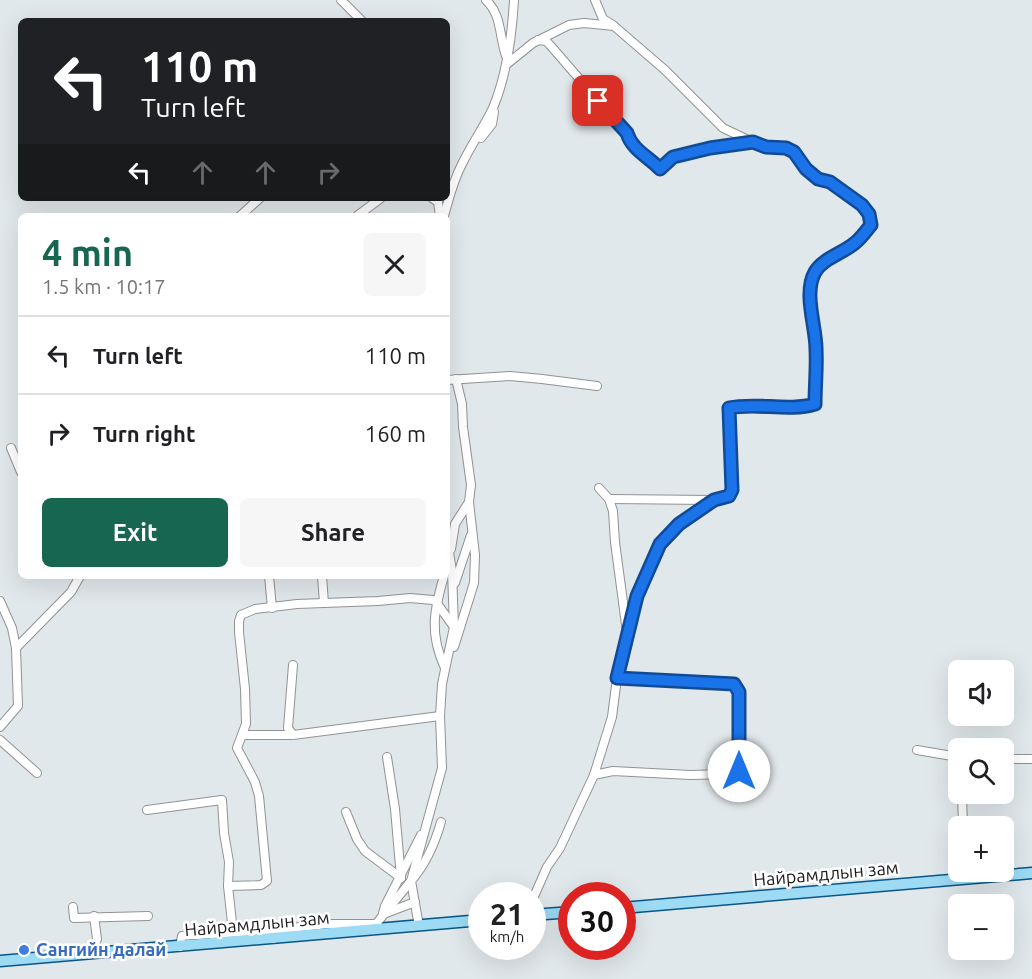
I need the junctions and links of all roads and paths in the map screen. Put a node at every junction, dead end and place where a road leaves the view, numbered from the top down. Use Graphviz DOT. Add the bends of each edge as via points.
graph roads {
  1 [pos="486,0"];
  2 [pos="514,0"];
  3 [pos="595,0"];
  4 [pos="342,1"];
  5 [pos="495,4"];
  6 [pos="359,18"];
  7 [pos="614,26"];
  8 [pos="538,40"];
  9 [pos="507,62"];
  10 [pos="753,142"];
  11 [pos="450,191"];
  12 [pos="257,201"];
  13 [pos="377,201"];
  14 [pos="243,213"];
  15 [pos="361,213"];
  16 [pos="451,380"];
  17 [pos="597,386"];
  18 [pos="11,448"];
  19 [pos="18,465"];
  20 [pos="599,488"];
  21 [pos="609,499"];
  22 [pos="714,500"];
  23 [pos="469,502"];
  24 [pos="472,530"];
  25 [pos="450,555"];
  26 [pos="78,579"];
  27 [pos="269,579"];
  28 [pos="322,579"];
  29 [pos="443,579"];
  30 [pos="453,589"];
  31 [pos="0,601"];
  32 [pos="436,602"];
  33 [pos="324,603"];
  34 [pos="272,608"];
  35 [pos="453,627"];
  36 [pos="627,632"];
  37 [pos="16,648"];
  38 [pos="447,659"];
  39 [pos="294,665"];
  40 [pos="446,669"];
  41 [pos="617,678"];
  42 [pos="440,716"];
  43 [pos="0,727"];
  44 [pos="243,735"];
  45 [pos="293,735"];
  46 [pos="0,740"];
  47 [pos="917,750"];
  48 [pos="948,755"];
  49 [pos="387,757"];
  50 [pos="1014,759"];
  51 [pos="1032,759"];
  52 [pos="37,773"];
  53 [pos="594,775"];
  54 [pos="147,810"];
  55 [pos="346,812"];
  56 [pos="441,822"];
  57 [pos="425,828"];
  58 [pos="1032,873"];
  59 [pos="1014,874"];
  60 [pos="948,877"];
  61 [pos="400,878"];
  62 [pos="411,881"];
  63 [pos="540,882"];
  64 [pos="228,886"];
  65 [pos="415,902"];
  66 [pos="73,907"];
  67 [pos="636,907"];
  68 [pos="384,915"];
  69 [pos="94,916"];
  70 [pos="148,916"];
  71 [pos="468,921"];
  72 [pos="420,926"];
  73 [pos="375,927"];
  74 [pos="233,932"];
  75 [pos="273,935"];
  76 [pos="180,947"];
  77 [pos="92,954"];
  78 [pos="0,961"];
  1 -- 5 [label="street"];
  2 -- 9 [label="street"];
  3 -- 7 [label="street" via="603,19"];
  4 -- 6 [label="street"];
  5 -- 9 [label="street"];
  7 -- 8 [label="street" via="569,25"];
  7 -- 10 [label="street" via="723,128"];
  8 -- 9 [label="street"];
  8 -- 10 [label="street" via="550,45 637,150 660,169 673,157"];
  9 -- 11 [label="street" via="493,107"];
  10 -- 22 [label="street" via="794,152 818,179 830,182 862,205 871,225 853,245 816,269 813,277 815,404 729,408 732,490 729,496"];
  12 -- 14 [label="street"];
  13 -- 15 [label="street"];
  16 -- 17 [label="street" via="510,376"];
  16 -- 23 [label="street" via="462,404 471,485"];
  18 -- 19 [label="street"];
  20 -- 21 [label="street"];
  21 -- 22 [label="street"];
  21 -- 36 [label="street"];
  22 -- 36 [label="street" via="679,524 660,544 637,596"];
  23 -- 24 [label="street"];
  23 -- 25 [label="street" via="455,524"];
  24 -- 30 [label="street"];
  24 -- 38 [label="street" via="474,583"];
  25 -- 30 [label="street"];
  26 -- 37 [label="street" via="71,592"];
  27 -- 34 [label="street"];
  28 -- 33 [label="street"];
  29 -- 32 [label="street"];
  30 -- 35 [label="street"];
  31 -- 37 [label="street"];
  32 -- 33 [label="street" via="410,598"];
  32 -- 35 [label="street"];
  32 -- 40 [label="street" via="434,630 437,650"];
  33 -- 34 [label="street"];
  34 -- 44 [label="street" via="255,609 239,621 245,689"];
  35 -- 38 [label="street"];
  36 -- 41 [label="street"];
  37 -- 43 [label="street" via="18,706"];
  38 -- 40 [label="street"];
  39 -- 45 [label="street" via="288,728"];
  40 -- 42 [label="street"];
  41 -- 53 [label="street" via="612,717"];
  41 -- 53 [label="street" via="734,684 739,692 739,771 700,775 613,771"];
  42 -- 45 [label="street"];
  42 -- 57 [label="street" via="442,768"];
  44 -- 45 [label="street"];
  44 -- 64 [label="street" via="237,748 260,796 267,881 261,885"];
  46 -- 52 [label="street"];
  47 -- 48 [label="street"];
  49 -- 61 [label="street"];
  50 -- 51 [label="street"];
  53 -- 63 [label="street"];
  54 -- 64 [label="street" via="222,800"];
  55 -- 61 [label="street" via="365,852"];
  56 -- 62 [label="street" via="428,857"];
  57 -- 61 [label="street"];
  57 -- 62 [label="street"];
  58 -- 59 [label="main road, Найрамдлын зам"];
  60 -- 67 [label="main road, Найрамдлын зам"];
  61 -- 68 [label="street"];
  62 -- 65 [label="street"];
  62 -- 68 [label="street"];
  64 -- 74 [label="street"];
  65 -- 68 [label="street"];
  65 -- 72 [label="street"];
  66 -- 69 [label="street" via="74,918"];
  68 -- 73 [label="street"];
  69 -- 70 [label="street"];
  69 -- 77 [label="street" via="97,939"];
  71 -- 72 [label="main road, Найрамдлын зам"];
  72 -- 73 [label="main road, Найрамдлын зам"];
  73 -- 75 [label="main road, Найрамдлын зам"];
  74 -- 75 [label="street"];
  74 -- 76 [label="street" via="182,936"];
  75 -- 76 [label="main road, Найрамдлын зам"];
  76 -- 77 [label="main road, Найрамдлын зам"];
  77 -- 78 [label="main road, Найрамдлын зам"];
}
